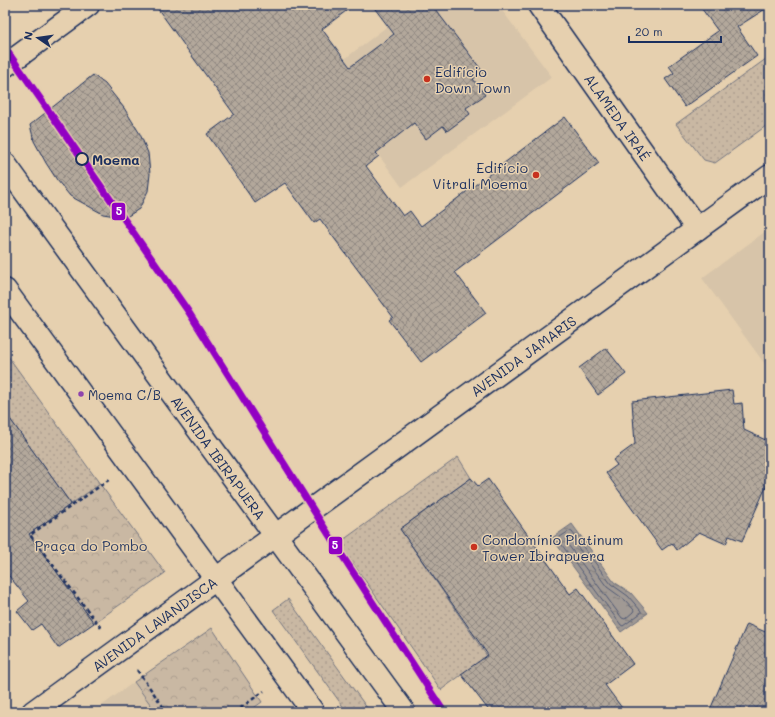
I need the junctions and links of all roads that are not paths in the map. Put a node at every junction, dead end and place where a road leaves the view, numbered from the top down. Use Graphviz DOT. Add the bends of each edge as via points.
graph roads {
  1 [pos="88,5"];
  2 [pos="539,5"];
  3 [pos="5,66"];
  4 [pos="5,164"];
  5 [pos="770,176"];
  6 [pos="697,229"];
  7 [pos="5,290"];
  8 [pos="277,536"];
  9 [pos="216,580"];
  10 [pos="33,712"];
  11 [pos="313,712"];
  12 [pos="404,712"];
  1 -- 3 [label="street"];
  2 -- 6 [label="street, ALAMEDA IRAÉ"];
  4 -- 8 [label="street, AVENIDA IBIRAPUERA"];
  5 -- 6 [label="street, AVENIDA JAMARIS"];
  6 -- 8 [label="street, AVENIDA JAMARIS"];
  7 -- 9 [label="street"];
  8 -- 9 [label="street, AVENIDA LAVANDISCA"];
  8 -- 12 [label="street, AVENIDA IBIRAPUERA"];
  9 -- 10 [label="street, AVENIDA LAVANDISCA"];
  9 -- 11 [label="street"];
}
